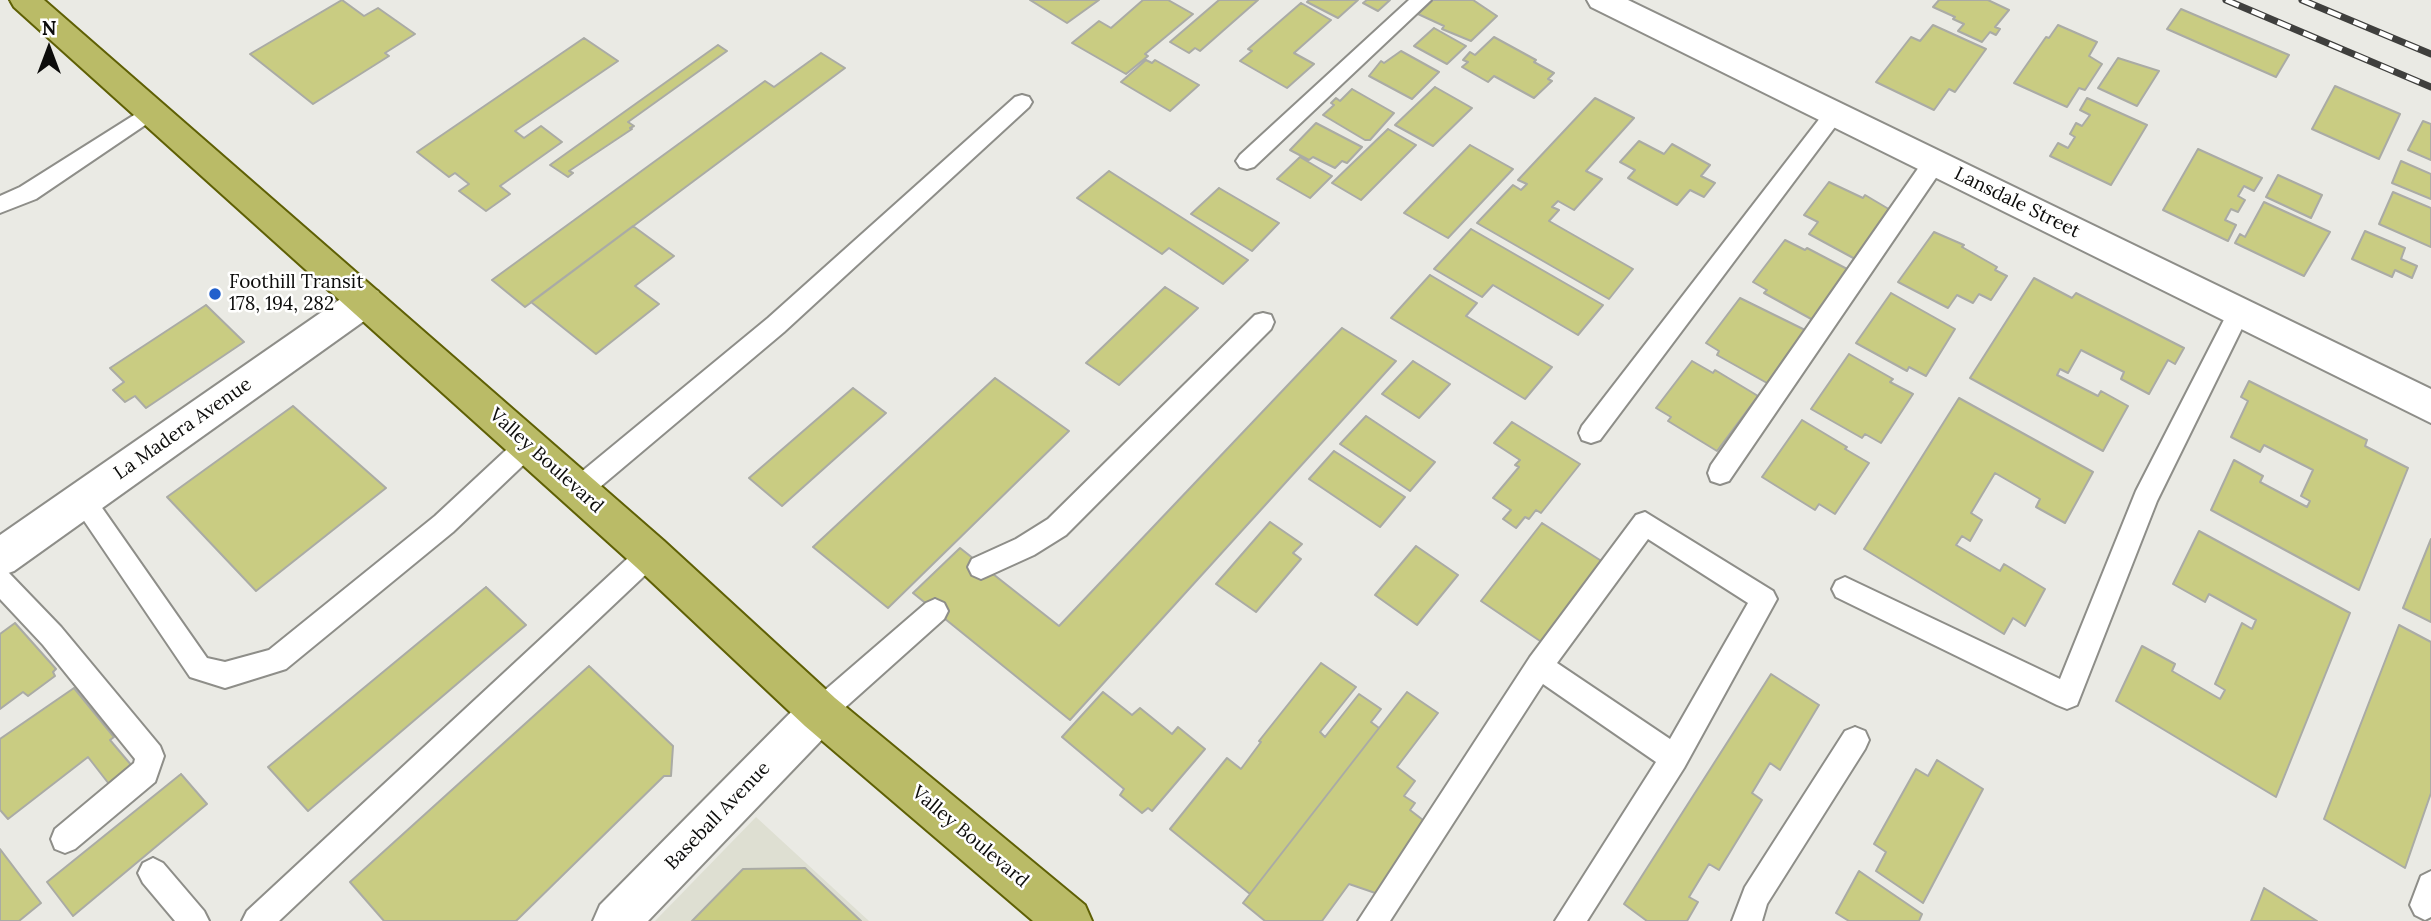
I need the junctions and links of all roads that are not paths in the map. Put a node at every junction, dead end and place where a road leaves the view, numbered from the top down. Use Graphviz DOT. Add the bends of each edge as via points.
graph roads {
  1 [pos="24,0"];
  2 [pos="1421,0"];
  3 [pos="1602,0"];
  4 [pos="1022,102"];
  5 [pos="150,111"];
  6 [pos="1834,114"];
  7 [pos="1247,161"];
  8 [pos="1934,163"];
  9 [pos="0,205"];
  10 [pos="365,301"];
  11 [pos="2239,313"];
  12 [pos="1263,322"];
  13 [pos="2431,407"];
  14 [pos="1591,433"];
  15 [pos="528,445"];
  16 [pos="1720,473"];
  17 [pos="578,491"];
  18 [pos="82,500"];
  19 [pos="650,554"];
  20 [pos="0,558"];
  21 [pos="981,567"];
  22 [pos="0,581"];
  23 [pos="1845,589"];
  24 [pos="935,611"];
  25 [pos="1539,666"];
  26 [pos="820,712"];
  27 [pos="1855,740"];
  28 [pos="1674,758"];
  29 [pos="65,839"];
  30 [pos="153,873"];
  31 [pos="194,921"];
  32 [pos="257,921"];
  33 [pos="616,921"];
  34 [pos="1069,921"];
  35 [pos="1373,921"];
  36 [pos="1570,921"];
  37 [pos="1747,921"];
  1 -- 5 [label="main road, Valley Boulevard"];
  2 -- 7 [label="lane"];
  3 -- 6 [label="street, Lansdale Street"];
  4 -- 17 [label="lane" via="776,325"];
  5 -- 9 [label="lane" via="28,193"];
  5 -- 10 [label="main road, Valley Boulevard"];
  6 -- 8 [label="street, Lansdale Street"];
  6 -- 14 [label="lane"];
  8 -- 11 [label="street, Lansdale Street"];
  8 -- 16 [label="lane"];
  10 -- 15 [label="main road, Valley Boulevard"];
  10 -- 18 [label="street, La Madera Avenue"];
  11 -- 13 [label="street, Lansdale Street"];
  11 -- 23 [label="lane" via="2145,499 2067,696"];
  12 -- 21 [label="lane" via="1057,527"];
  15 -- 17 [label="main road, Valley Boulevard"];
  15 -- 18 [label="lane" via="444,524 277,660 225,675 199,668"];
  17 -- 19 [label="main road, Valley Boulevard"];
  18 -- 20 [label="street, La Madera Avenue"];
  19 -- 26 [label="main road, Valley Boulevard"];
  19 -- 32 [label="lane"];
  22 -- 29 [label="lane" via="52,636 150,756 145,772"];
  24 -- 26 [label="lane"];
  25 -- 28 [label="lane"];
  25 -- 28 [label="lane" via="1644,523 1763,597"];
  25 -- 35 [label="lane"];
  26 -- 33 [label="street, Baseball Avenue"];
  26 -- 34 [label="main road, Valley Boulevard"];
  27 -- 37 [label="lane" via="1755,897"];
  28 -- 36 [label="lane"];
  30 -- 31 [label="lane"];
}
